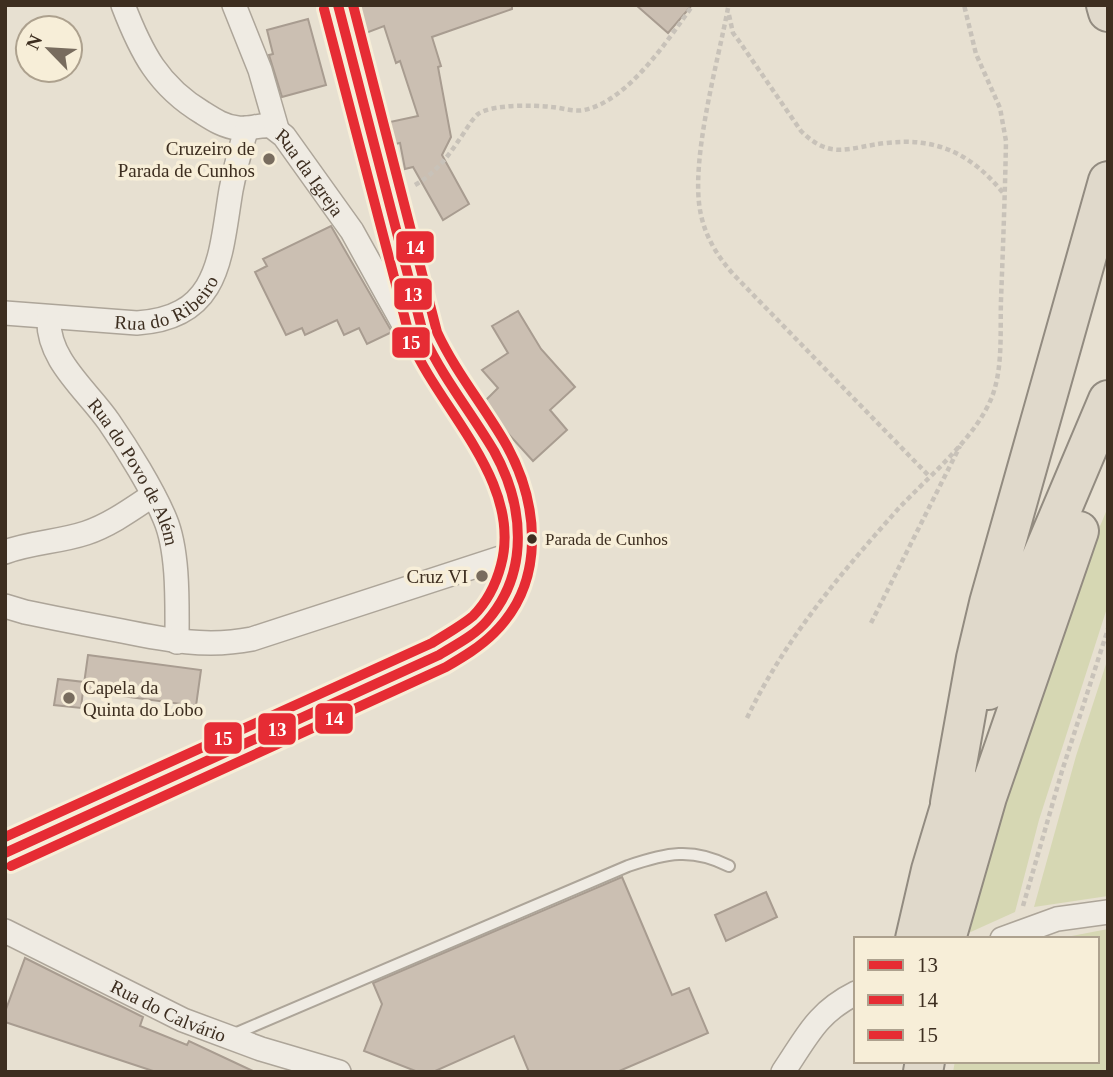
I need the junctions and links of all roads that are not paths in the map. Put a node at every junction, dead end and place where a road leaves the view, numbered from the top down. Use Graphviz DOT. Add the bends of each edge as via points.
graph roads {
  1 [pos="123,5"];
  2 [pos="234,5"];
  3 [pos="338,5"];
  4 [pos="1106,5"];
  5 [pos="1108,12"];
  6 [pos="247,128"];
  7 [pos="277,130"];
  8 [pos="1108,181"];
  9 [pos="5,313"];
  10 [pos="49,317"];
  11 [pos="435,363"];
  12 [pos="1108,401"];
  13 [pos="1108,453"];
  14 [pos="153,495"];
  15 [pos="5,552"];
  16 [pos="519,552"];
  17 [pos="5,606"];
  18 [pos="177,642"];
  19 [pos="950,803"];
  20 [pos="5,853"];
  21 [pos="729,866"];
  22 [pos="1108,912"];
  23 [pos="5,931"];
  24 [pos="1009,936"];
  25 [pos="915,937"];
  26 [pos="946,937"];
  27 [pos="854,994"];
  28 [pos="228,1037"];
  29 [pos="339,1072"];
  30 [pos="782,1072"];
  1 -- 6 [label="street, Rua da Igreja" via="141,50 173,92 220,123"];
  2 -- 7 [label="street"];
  3 -- 11 [label="main road" via="417,313"];
  4 -- 5 [label="highway"];
  6 -- 7 [label="street, Rua da Igreja" via="264,125"];
  6 -- 10 [label="street, Rua do Ribeiro" via="221,256 202,294 181,310 150,322"];
  7 -- 11 [label="street, Rua da Igreja" via="339,211 404,325"];
  8 -- 19 [label="highway" via="989,603"];
  9 -- 10 [label="street, Rua do Ribeiro"];
  10 -- 14 [label="street, Rua do Povo de Além" via="56,352 106,418"];
  11 -- 16 [label="main road" via="505,472 518,513"];
  12 -- 19 [label="highway" via="1008,639"];
  13 -- 26 [label="highway" via="987,797"];
  14 -- 15 [label="street" via="86,533"];
  14 -- 18 [label="street, Rua do Povo de Além" via="171,535"];
  16 -- 18 [label="street" via="252,639 216,645"];
  16 -- 20 [label="main road" via="500,606 485,624 439,655"];
  17 -- 18 [label="street"];
  19 -- 25 [label="highway"];
  21 -- 28 [label="lane" via="696,853 628,866"];
  22 -- 24 [label="street" via="1056,919"];
  23 -- 28 [label="street, Rua do Calvário" via="183,1020"];
  27 -- 30 [label="street" via="820,1017"];
  28 -- 29 [label="street, Rua do Calvário"];
}
